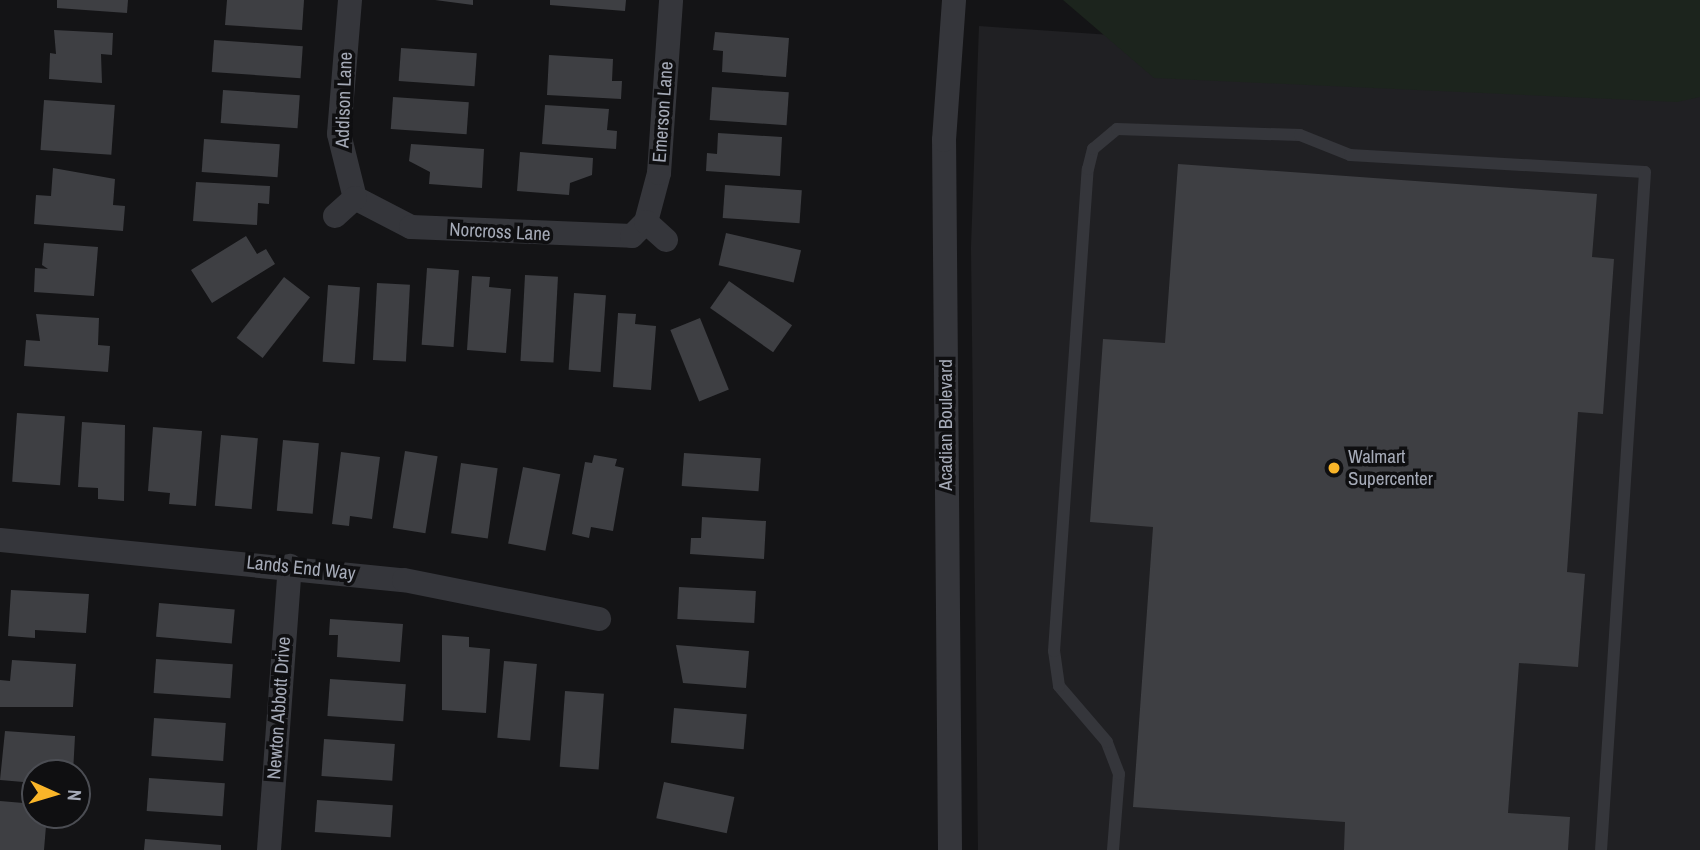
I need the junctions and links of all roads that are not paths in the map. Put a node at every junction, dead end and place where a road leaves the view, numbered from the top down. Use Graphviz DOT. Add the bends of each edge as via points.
graph roads {
  1 [pos="350,0"];
  2 [pos="671,0"];
  3 [pos="954,0"];
  4 [pos="355,198"];
  5 [pos="335,216"];
  6 [pos="646,222"];
  7 [pos="666,240"];
  8 [pos="0,540"];
  9 [pos="290,566"];
  10 [pos="599,619"];
  11 [pos="269,850"];
  12 [pos="950,850"];
  13 [pos="1113,850"];
  14 [pos="1601,850"];
  1 -- 4 [label="street, Addison Lane" via="339,134"];
  2 -- 6 [label="street, Emerson Lane" via="659,173"];
  3 -- 12 [label="street, Acadian Boulevard" via="944,140"];
  4 -- 5 [label="street"];
  4 -- 6 [label="street, Norcross Lane" via="411,227 604,238 632,236"];
  6 -- 7 [label="street"];
  8 -- 9 [label="street, Lands End Way"];
  9 -- 10 [label="street, Lands End Way" via="520,600"];
  9 -- 11 [label="street, Newton Abbott Drive"];
  13 -- 14 [label="lane" via="1119,775 1107,742 1059,687 1054,651 1088,169 1093,149 1117,129 1300,135 1350,155 1645,172"];
}
